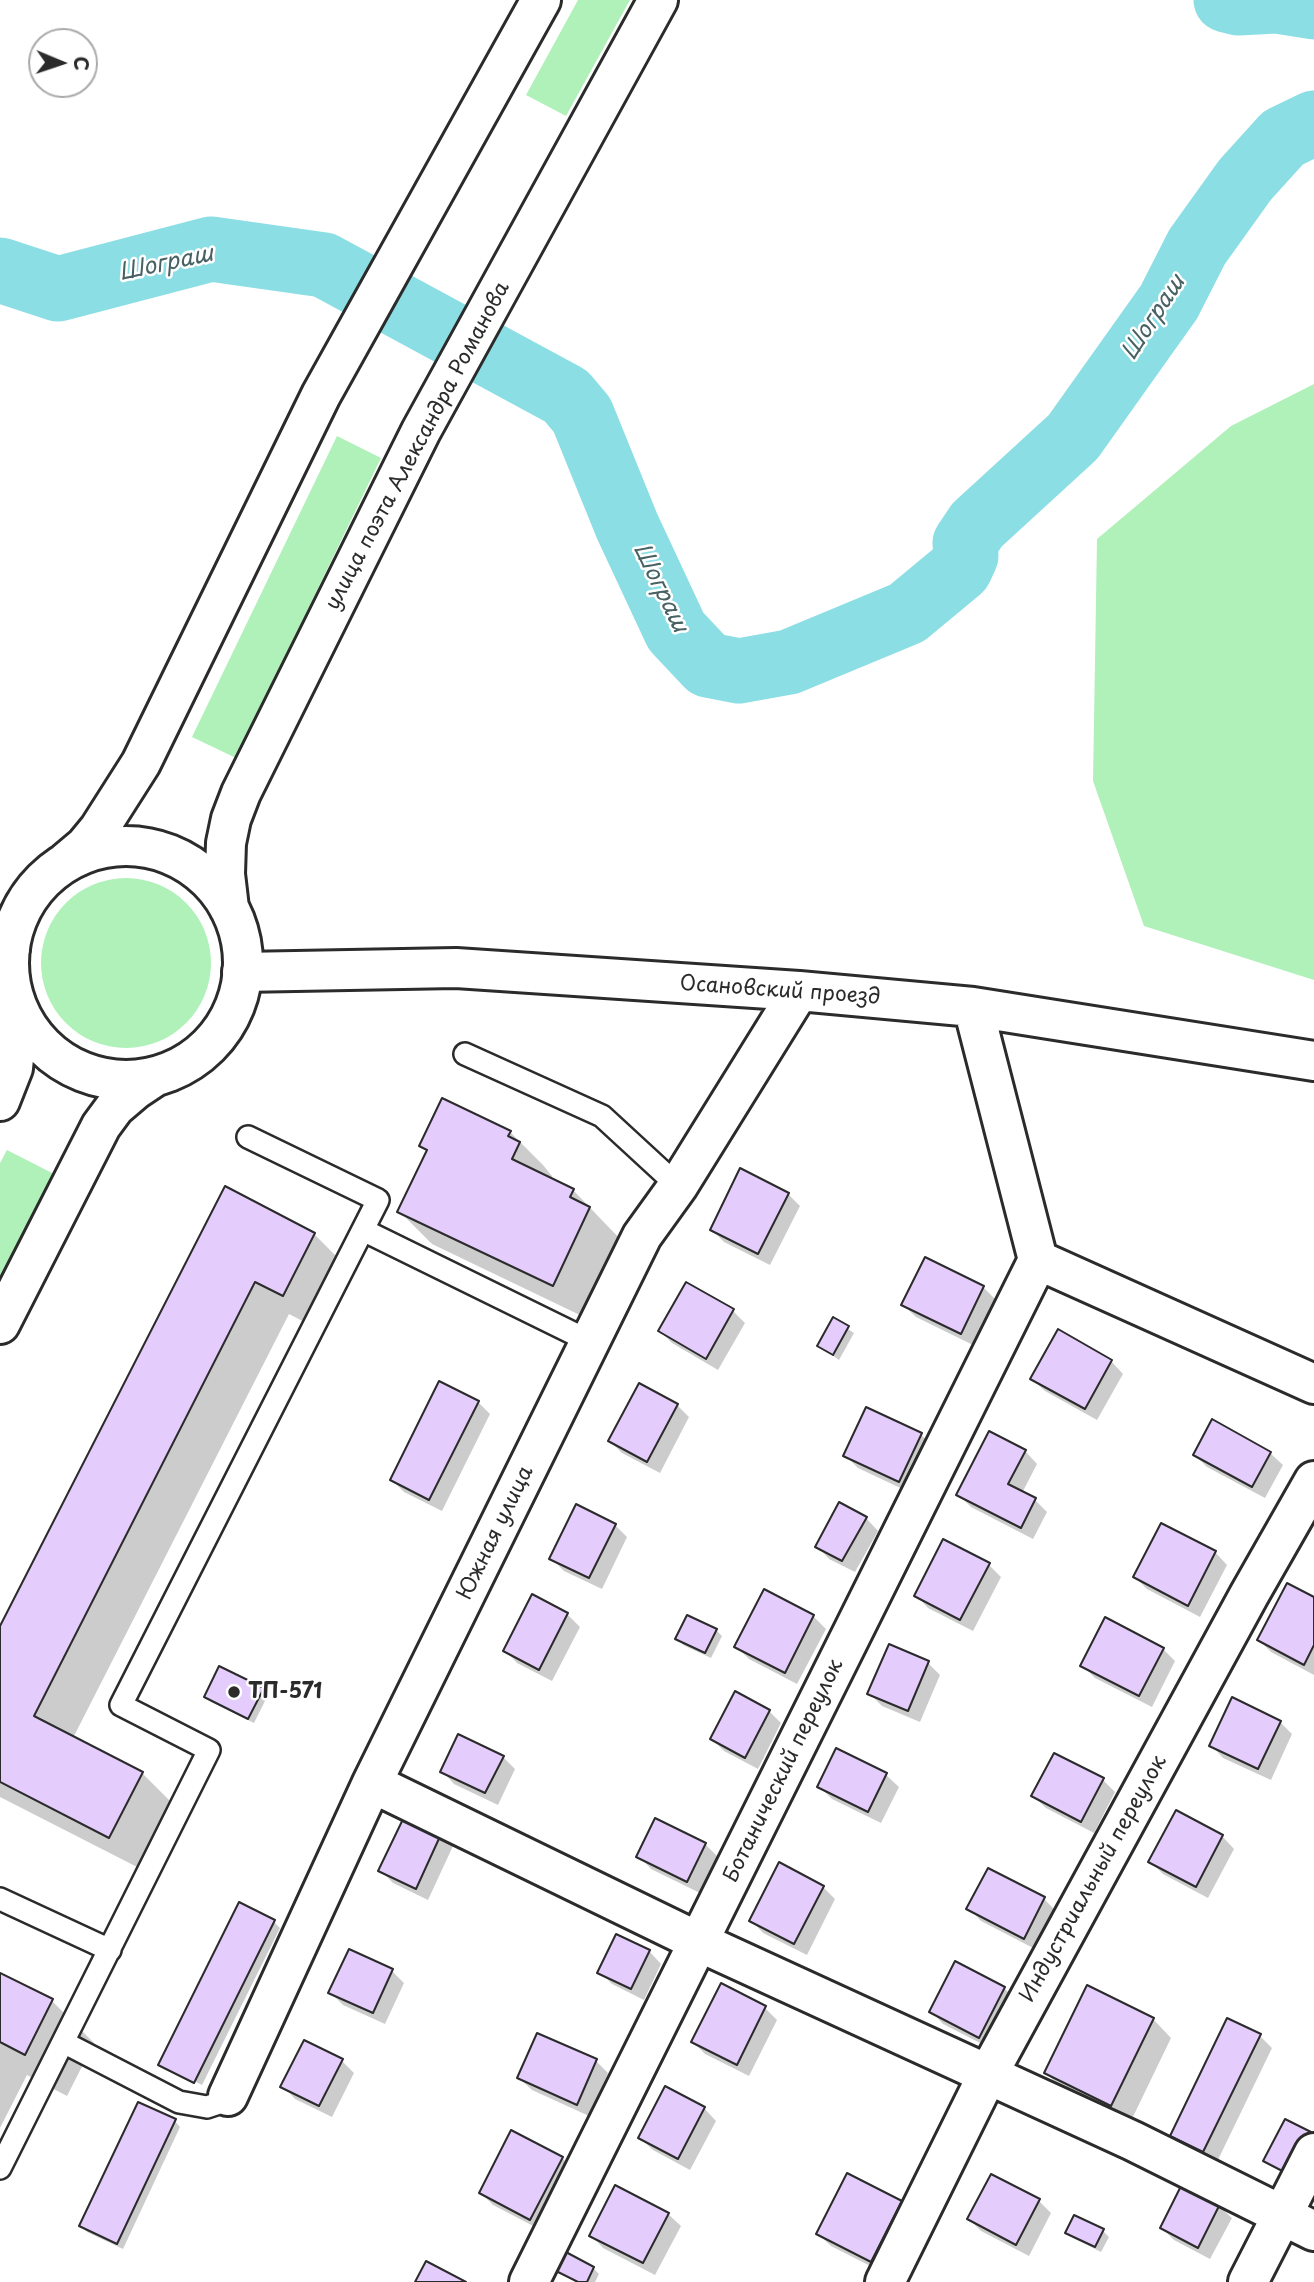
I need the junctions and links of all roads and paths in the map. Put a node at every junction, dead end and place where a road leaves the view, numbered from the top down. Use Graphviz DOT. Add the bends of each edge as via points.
graph roads {
  1 [pos="541,0"];
  2 [pos="658,0"];
  3 [pos="66,862"];
  4 [pos="229,908"];
  5 [pos="5,947"];
  6 [pos="242,972"];
  7 [pos="799,991"];
  8 [pos="13,994"];
  9 [pos="973,1007"];
  10 [pos="466,1054"];
  11 [pos="1314,1060"];
  12 [pos="156,1076"];
  13 [pos="0,1101"];
  14 [pos="248,1138"];
  15 [pos="678,1186"];
  16 [pos="363,1230"];
  17 [pos="1038,1260"];
  18 [pos="0,1324"];
  19 [pos="590,1342"];
  20 [pos="1314,1384"];
  21 [pos="1314,1481"];
  22 [pos="372,1783"];
  23 [pos="0,1899"];
  24 [pos="699,1942"];
  25 [pos="110,1950"];
  26 [pos="63,2042"];
  27 [pos="987,2076"];
  28 [pos="228,2095"];
  29 [pos="1314,2153"];
  30 [pos="0,2168"];
  31 [pos="1298,2222"];
  32 [pos="529,2282"];
  33 [pos="885,2282"];
  34 [pos="1248,2282"];
  1 -- 3 [label="street" via="321,395 141,763 99,829"];
  2 -- 4 [label="street, улица поэта Александра Романова" via="421,431 241,793 226,843"];
  3 -- 4 [label="street" via="105,848 148,848 187,863 218,891"];
  3 -- 5 [label="street" via="29,898"];
  4 -- 6 [label="street" via="240,938"];
  5 -- 8 [label="street"];
  6 -- 7 [label="street, Осановский проезд" via="456,968"];
  6 -- 12 [label="street" via="233,1010 218,1036 187,1063"];
  7 -- 9 [label="street, Осановский проезд"];
  7 -- 15 [label="street, Южная улица"];
  8 -- 12 [label="street" via="37,1039 61,1061 107,1079"];
  8 -- 13 [label="street" via="13,1068"];
  9 -- 11 [label="street, Осановский проезд"];
  9 -- 17 [label="street"];
  10 -- 15 [label="lane" via="602,1116"];
  12 -- 18 [label="street" via="115,1107 101,1126"];
  14 -- 16 [label="lane" via="378,1200"];
  15 -- 19 [label="street, Южная улица" via="642,1236"];
  16 -- 19 [label="lane"];
  16 -- 25 [label="lane" via="121,1705 209,1750"];
  17 -- 20 [label="street"];
  17 -- 24 [label="street, Ботанический переулок"];
  19 -- 22 [label="street, Южная улица"];
  21 -- 27 [label="street, Индустриальный переулок"];
  22 -- 24 [label="street"];
  22 -- 28 [label="street, Южная улица"];
  23 -- 25 [label="lane"];
  24 -- 27 [label="street"];
  24 -- 32 [label="street, Ботанический переулок"];
  25 -- 26 [label="lane"];
  26 -- 28 [label="lane" via="178,2102 207,2106"];
  26 -- 30 [label="lane"];
  27 -- 31 [label="street"];
  27 -- 33 [label="street, Индустриальный переулок"];
  29 -- 31 [label="street"];
  31 -- 34 [label="street"];
}
